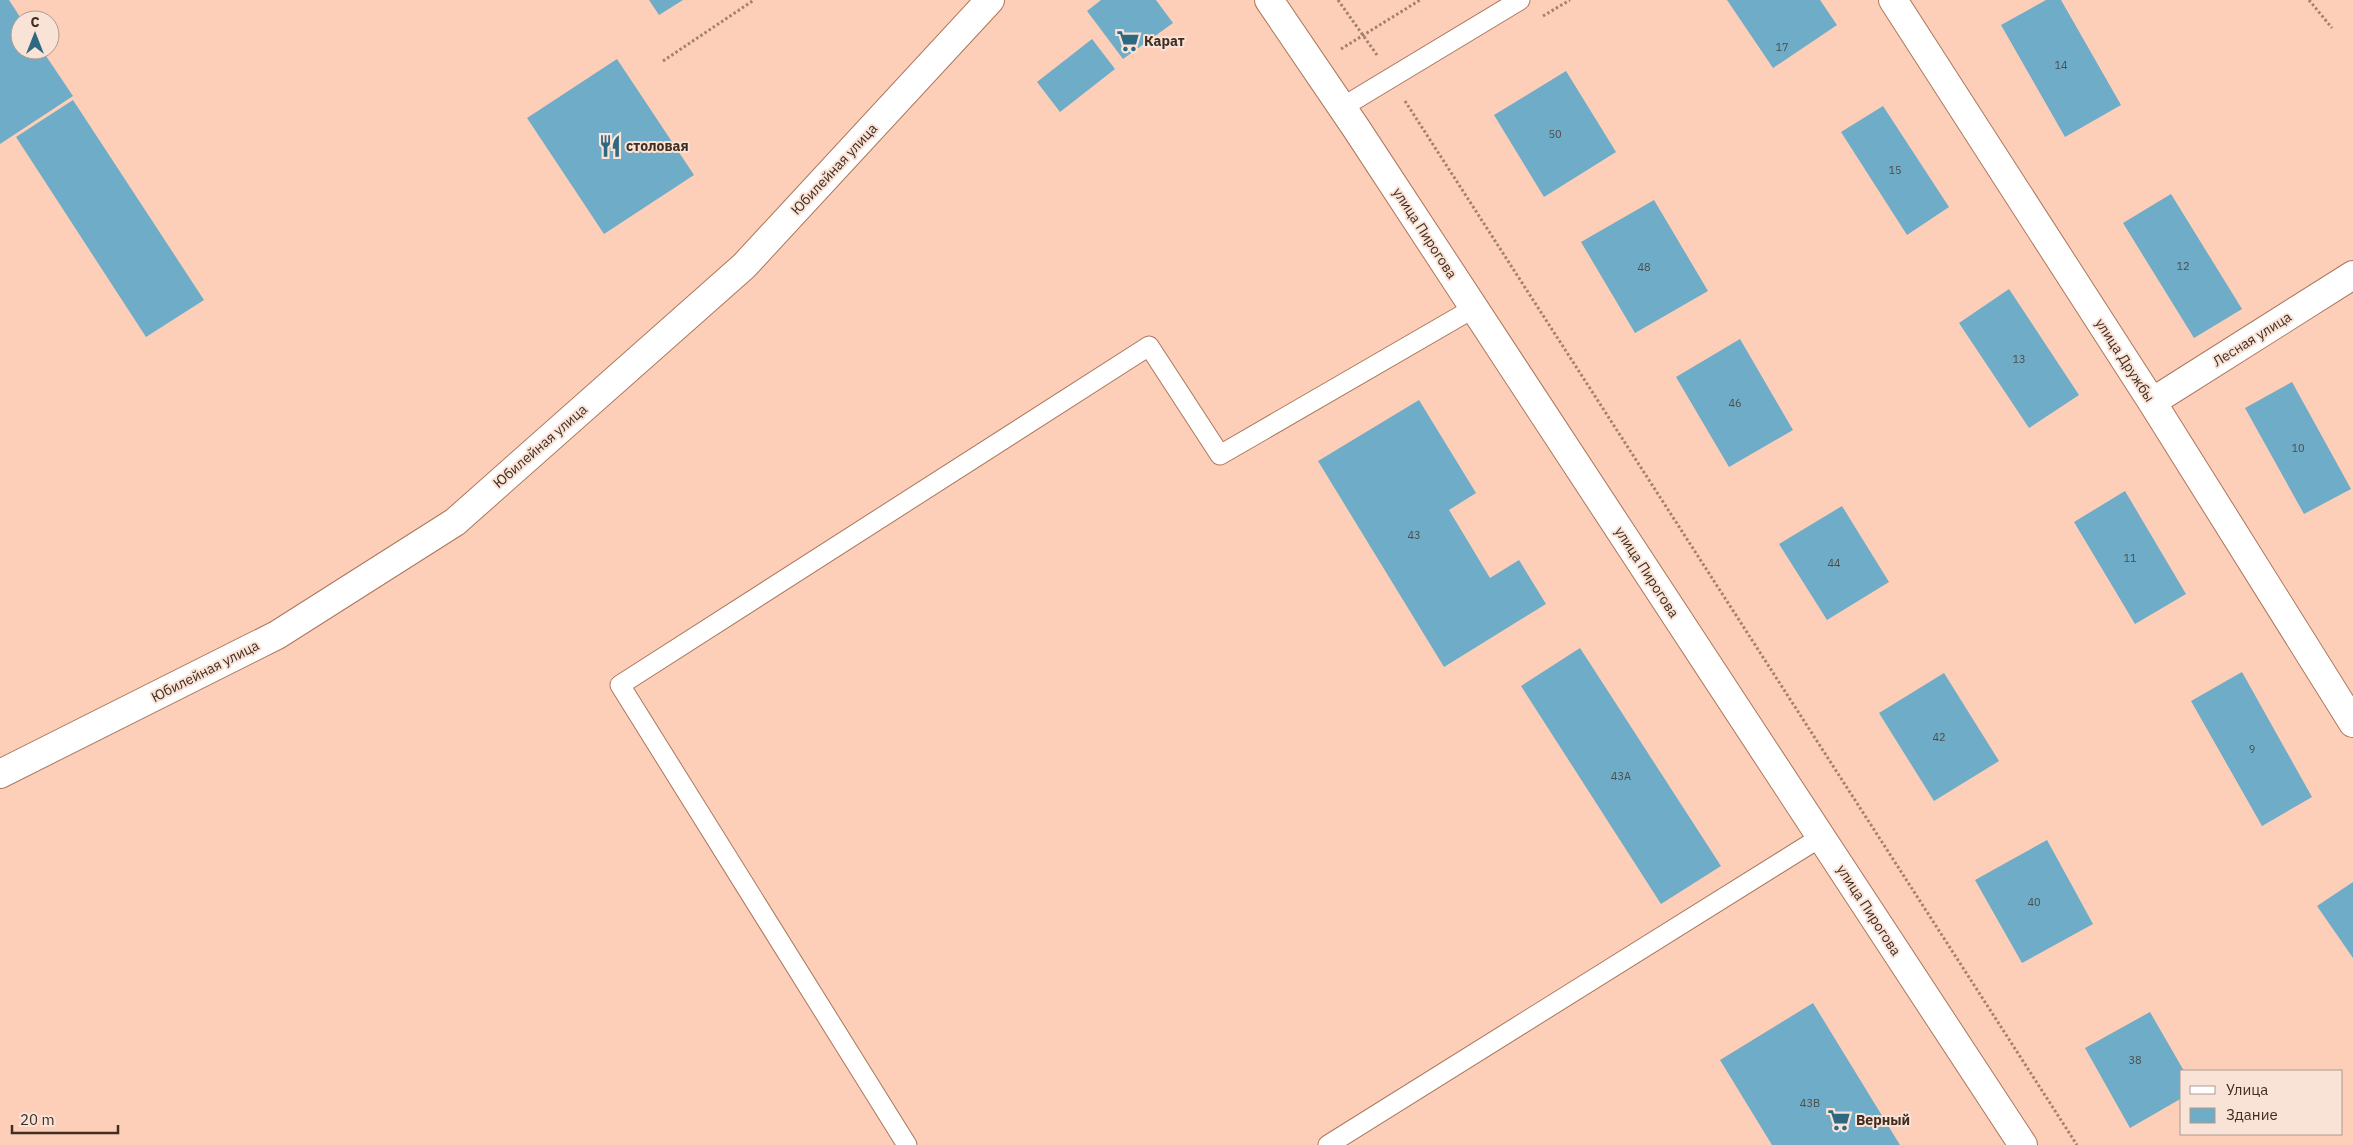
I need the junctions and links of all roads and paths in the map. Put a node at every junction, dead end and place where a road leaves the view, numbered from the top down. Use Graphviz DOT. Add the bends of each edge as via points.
graph roads {
  1 [pos="754,0"];
  2 [pos="990,0"];
  3 [pos="1269,0"];
  4 [pos="1338,0"];
  5 [pos="1420,0"];
  6 [pos="1520,0"];
  7 [pos="1893,0"];
  8 [pos="2309,0"];
  9 [pos="2332,28"];
  10 [pos="1364,35"];
  11 [pos="663,61"];
  12 [pos="1313,66"];
  13 [pos="1390,78"];
  14 [pos="1341,108"];
  15 [pos="2353,275"];
  16 [pos="1474,308"];
  17 [pos="2152,402"];
  18 [pos="2353,723"];
  19 [pos="0,774"];
  20 [pos="1821,838"];
  21 [pos="907,1145"];
  22 [pos="1328,1145"];
  23 [pos="2023,1145"];
  24 [pos="2077,1145"];
  1 -- 11 [label="path"];
  2 -- 19 [label="street, Юбилейная улица" via="744,266 455,522 277,635"];
  3 -- 12 [label="street, улица Пирогова"];
  4 -- 10 [label="path"];
  5 -- 10 [label="path"];
  6 -- 13 [label="lane"];
  7 -- 17 [label="street, улица Дружбы"];
  8 -- 9 [label="path"];
  10 -- 12 [label="path"];
  10 -- 13 [label="path"];
  12 -- 14 [label="street, улица Пирогова"];
  13 -- 14 [label="lane"];
  13 -- 24 [label="path"];
  14 -- 16 [label="street, улица Пирогова"];
  15 -- 17 [label="street, Лесная улица"];
  16 -- 20 [label="street, улица Пирогова"];
  16 -- 21 [label="lane" via="1220,455 1149,346 620,685"];
  17 -- 18 [label="street, улица Дружбы"];
  20 -- 22 [label="lane"];
  20 -- 23 [label="street, улица Пирогова"];
}
